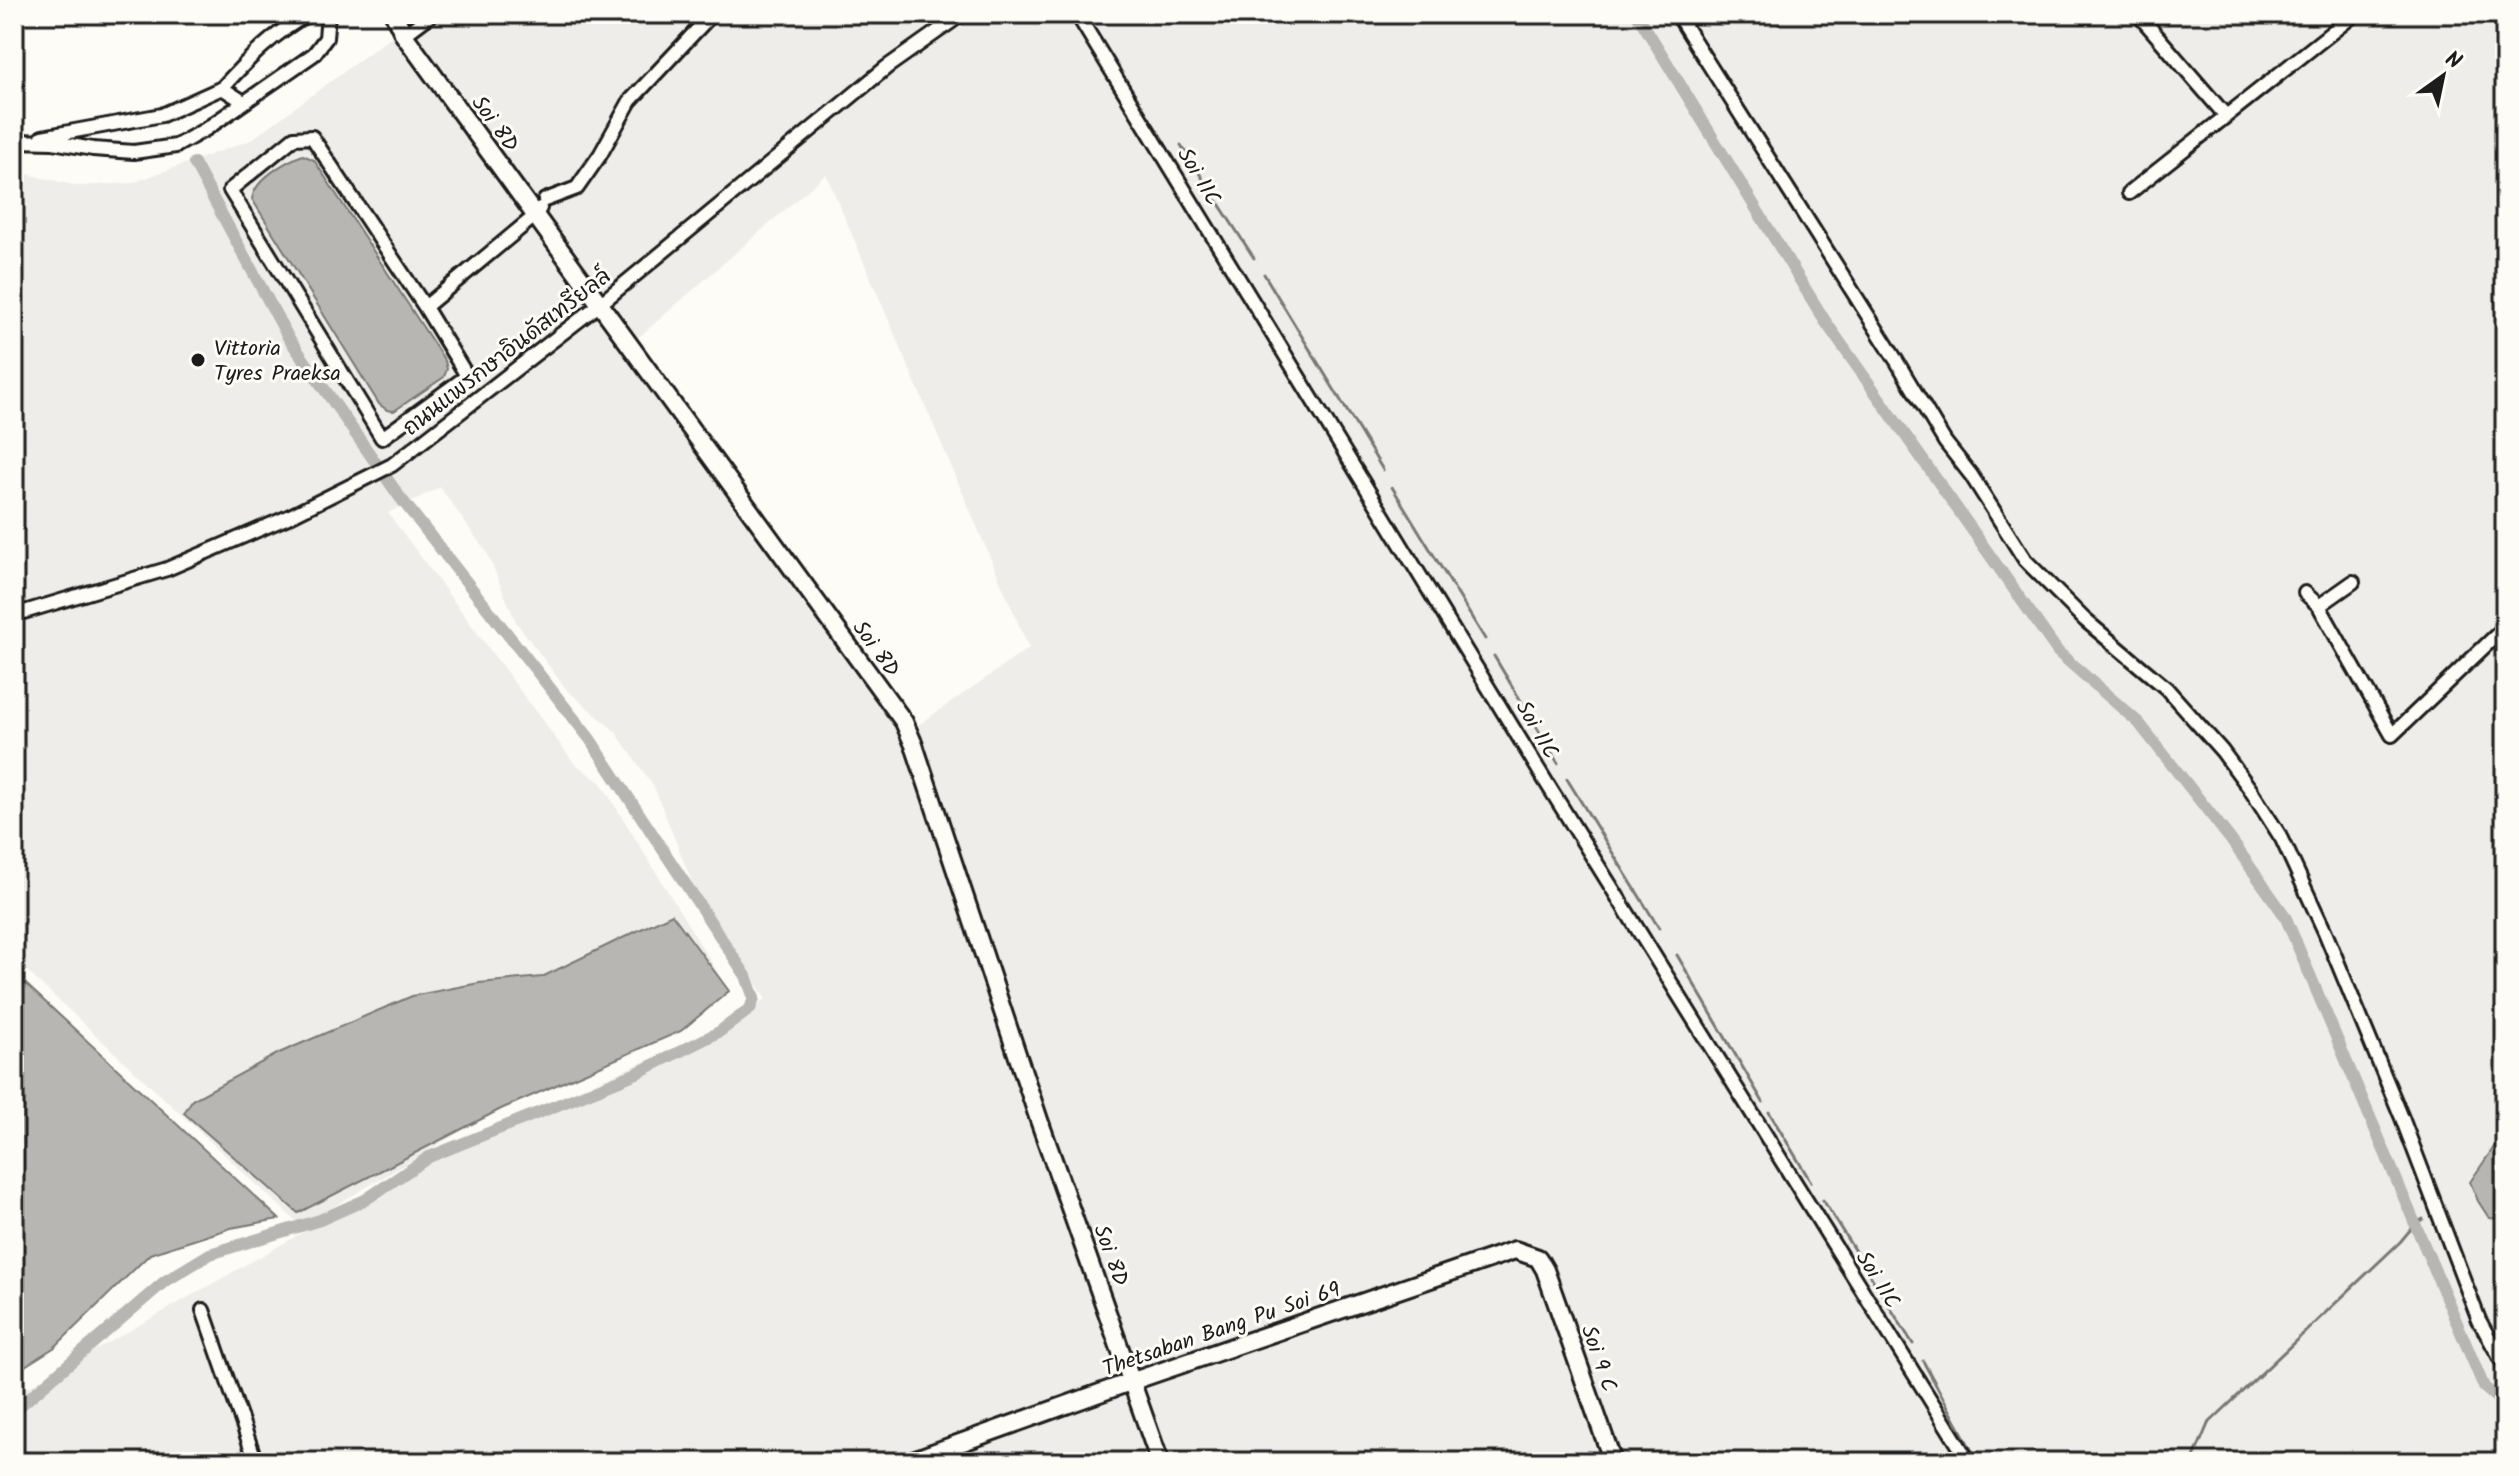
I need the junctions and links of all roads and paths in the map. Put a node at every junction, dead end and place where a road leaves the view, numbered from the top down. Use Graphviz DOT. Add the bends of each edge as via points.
graph roads {
  1 [pos="308,14"];
  2 [pos="328,14"];
  3 [pos="394,14"];
  4 [pos="432,14"];
  5 [pos="712,14"];
  6 [pos="962,14"];
  7 [pos="1077,14"];
  8 [pos="1677,14"];
  9 [pos="2138,14"];
  10 [pos="2355,14"];
  11 [pos="404,35"];
  12 [pos="222,88"];
  13 [pos="244,102"];
  14 [pos="2226,116"];
  15 [pos="14,141"];
  16 [pos="2129,193"];
  17 [pos="540,208"];
  18 [pos="600,304"];
  19 [pos="425,307"];
  20 [pos="2353,582"];
  21 [pos="2305,593"];
  22 [pos="2319,606"];
  23 [pos="14,615"];
  24 [pos="2505,627"];
  25 [pos="1545,1270"];
  26 [pos="203,1310"];
  27 [pos="2505,1367"];
  28 [pos="1133,1381"];
  29 [pos="256,1462"];
  30 [pos="907,1462"];
  31 [pos="1160,1462"];
  32 [pos="1613,1462"];
  33 [pos="1969,1462"];
  1 -- 12 [label="street" via="280,30"];
  2 -- 13 [label="street" via="326,38 314,54"];
  3 -- 11 [label="street, Soi 8D"];
  4 -- 11 [label="street"];
  5 -- 17 [label="street" via="630,101 577,188"];
  6 -- 18 [label="street, ถนนแพรกษาอินดัสเทรียลล์" via="887,67"];
  7 -- 33 [label="street, Soi 11C"];
  8 -- 27 [label="street" via="1945,442 2025,560 2085,620 2166,688 2222,751 2282,839 2402,1118 2479,1320"];
  9 -- 14 [label="street"];
  10 -- 14 [label="street"];
  11 -- 17 [label="street, Soi 8D"];
  12 -- 13 [label="street"];
  12 -- 15 [label="street" via="162,115"];
  13 -- 15 [label="street" via="176,146 134,152"];
  14 -- 16 [label="street"];
  17 -- 18 [label="street, Soi 8D"];
  17 -- 19 [label="street"];
  18 -- 23 [label="street, ถนนแพรกษาอินดัสเทรียลล์" via="392,465 167,569"];
  18 -- 28 [label="street, Soi 8D" via="910,733"];
  19 -- 19 [label="street" via="312,137 294,138 230,190 382,438 467,376"];
  20 -- 22 [label="street"];
  21 -- 22 [label="street"];
  22 -- 24 [label="street" via="2392,735"];
  25 -- 28 [label="street, Thetsaban Bang Pu Soi 69" via="1538,1258 1515,1250"];
  25 -- 32 [label="street, Soi 9 C"];
  26 -- 29 [label="street"];
  28 -- 30 [label="street, Thetsaban Bang Pu Soi 69"];
  28 -- 31 [label="street, Soi 8D"];
}
